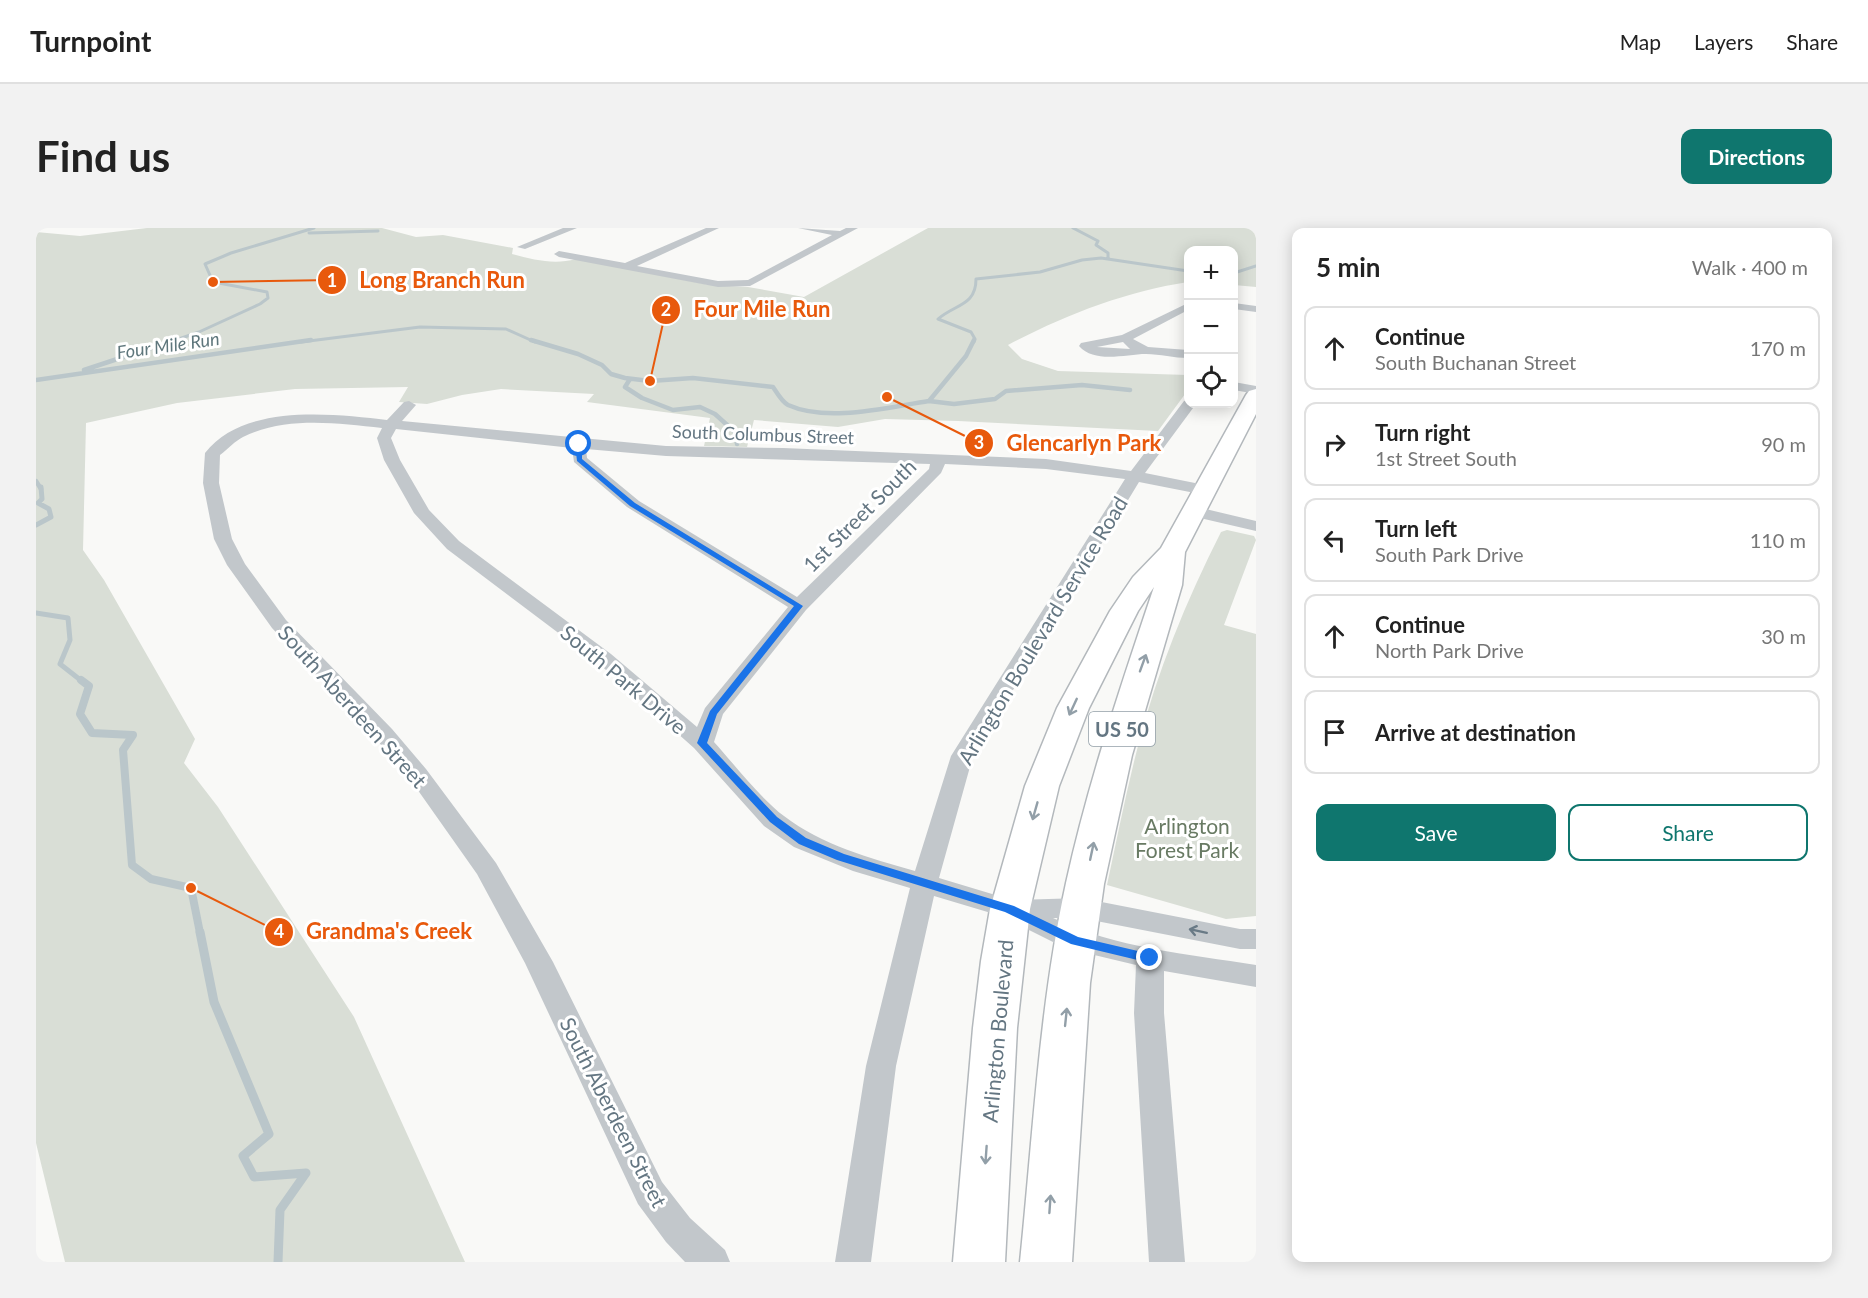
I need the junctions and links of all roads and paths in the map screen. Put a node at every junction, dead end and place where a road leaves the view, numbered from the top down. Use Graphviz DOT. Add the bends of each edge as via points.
graph roads {
  1 [pos="569,228"];
  2 [pos="714,228"];
  3 [pos="803,228"];
  4 [pos="854,228"];
  5 [pos="842,234"];
  6 [pos="522,247"];
  7 [pos="559,254"];
  8 [pos="628,266"];
  9 [pos="1238,307"];
  10 [pos="1184,308"];
  11 [pos="1256,309"];
  12 [pos="1126,338"];
  13 [pos="1150,350"];
  14 [pos="1184,354"];
  15 [pos="1238,387"];
  16 [pos="1256,390"];
  17 [pos="1256,395"];
  18 [pos="409,405"];
  19 [pos="1186,408"];
  20 [pos="391,424"];
  21 [pos="579,444"];
  22 [pos="938,460"];
  23 [pos="1135,476"];
  24 [pos="1207,487"];
  25 [pos="1193,511"];
  26 [pos="1256,526"];
  27 [pos="1172,552"];
  28 [pos="799,606"];
  29 [pos="702,743"];
  30 [pos="925,885"];
  31 [pos="1010,909"];
  32 [pos="1078,925"];
  33 [pos="1256,939"];
  34 [pos="1150,969"];
  35 [pos="1256,976"];
  36 [pos="712,1262"];
  37 [pos="853,1262"];
  38 [pos="979,1262"];
  39 [pos="1046,1262"];
  40 [pos="1167,1262"];
  1 -- 6 [label="street"];
  2 -- 8 [label="street"];
  3 -- 5 [label="street"];
  4 -- 5 [label="street"];
  5 -- 8 [label="street" via="750,283 718,284"];
  7 -- 8 [label="street"];
  9 -- 11 [label="street"];
  10 -- 12 [label="street"];
  12 -- 13 [label="street" via="1135,347"];
  12 -- 13 [label="street" via="1085,346 1130,353"];
  13 -- 14 [label="street"];
  15 -- 16 [label="street"];
  17 -- 24 [label="highway, Arlington Boulevard / US 50"];
  18 -- 20 [label="street"];
  19 -- 23 [label="street, Arlington Boulevard Service Road"];
  20 -- 21 [label="street, South Columbus Street"];
  20 -- 29 [label="street, South Park Drive" via="384,438 392,460 422,513 453,546 604,657"];
  20 -- 36 [label="street, South Aberdeen Street" via="305,418 265,424 236,435 213,453 211,483 223,539 236,566 272,615 391,742 487,868 539,962 650,1193 671,1223"];
  21 -- 22 [label="street, South Columbus Street" via="666,451"];
  21 -- 28 [label="street" via="579,459 633,504"];
  22 -- 23 [label="street, South Columbus Street" via="1046,464"];
  22 -- 28 [label="street, 1st Street South" via="936,470"];
  23 -- 24 [label="street, South Columbus Street"];
  23 -- 30 [label="street, Arlington Boulevard Service Road" via="962,756"];
  24 -- 25 [label="highway, Arlington Boulevard / US 50"];
  25 -- 26 [label="street"];
  25 -- 27 [label="highway, Arlington Boulevard / US 50"];
  27 -- 31 [label="highway, Arlington Boulevard / US 50, one-way" via="1124,611 1073,708 1042,786"];
  32 -- 27 [label="highway, Arlington Boulevard / US 50, one-way" via="1100,813 1136,683 1160,615"];
  28 -- 29 [label="street, 1st Street South" via="713,713"];
  29 -- 30 [label="street, South Park Drive" via="768,814 795,836 840,857"];
  30 -- 31 [label="street, South Park Drive"];
  30 -- 37 [label="street, Arlington Boulevard Service Road" via="881,1066"];
  31 -- 32 [label="street, South Park Drive"];
  31 -- 38 [label="highway, Arlington Boulevard / US 50, one-way" via="995,1028"];
  33 -- 32 [label="street, one-way"];
  32 -- 34 [label="street"];
  39 -- 32 [label="highway, Arlington Boulevard / US 50, one-way" via="1061,1065"];
  34 -- 35 [label="street"];
  34 -- 40 [label="street" via="1149,1013"];
}
